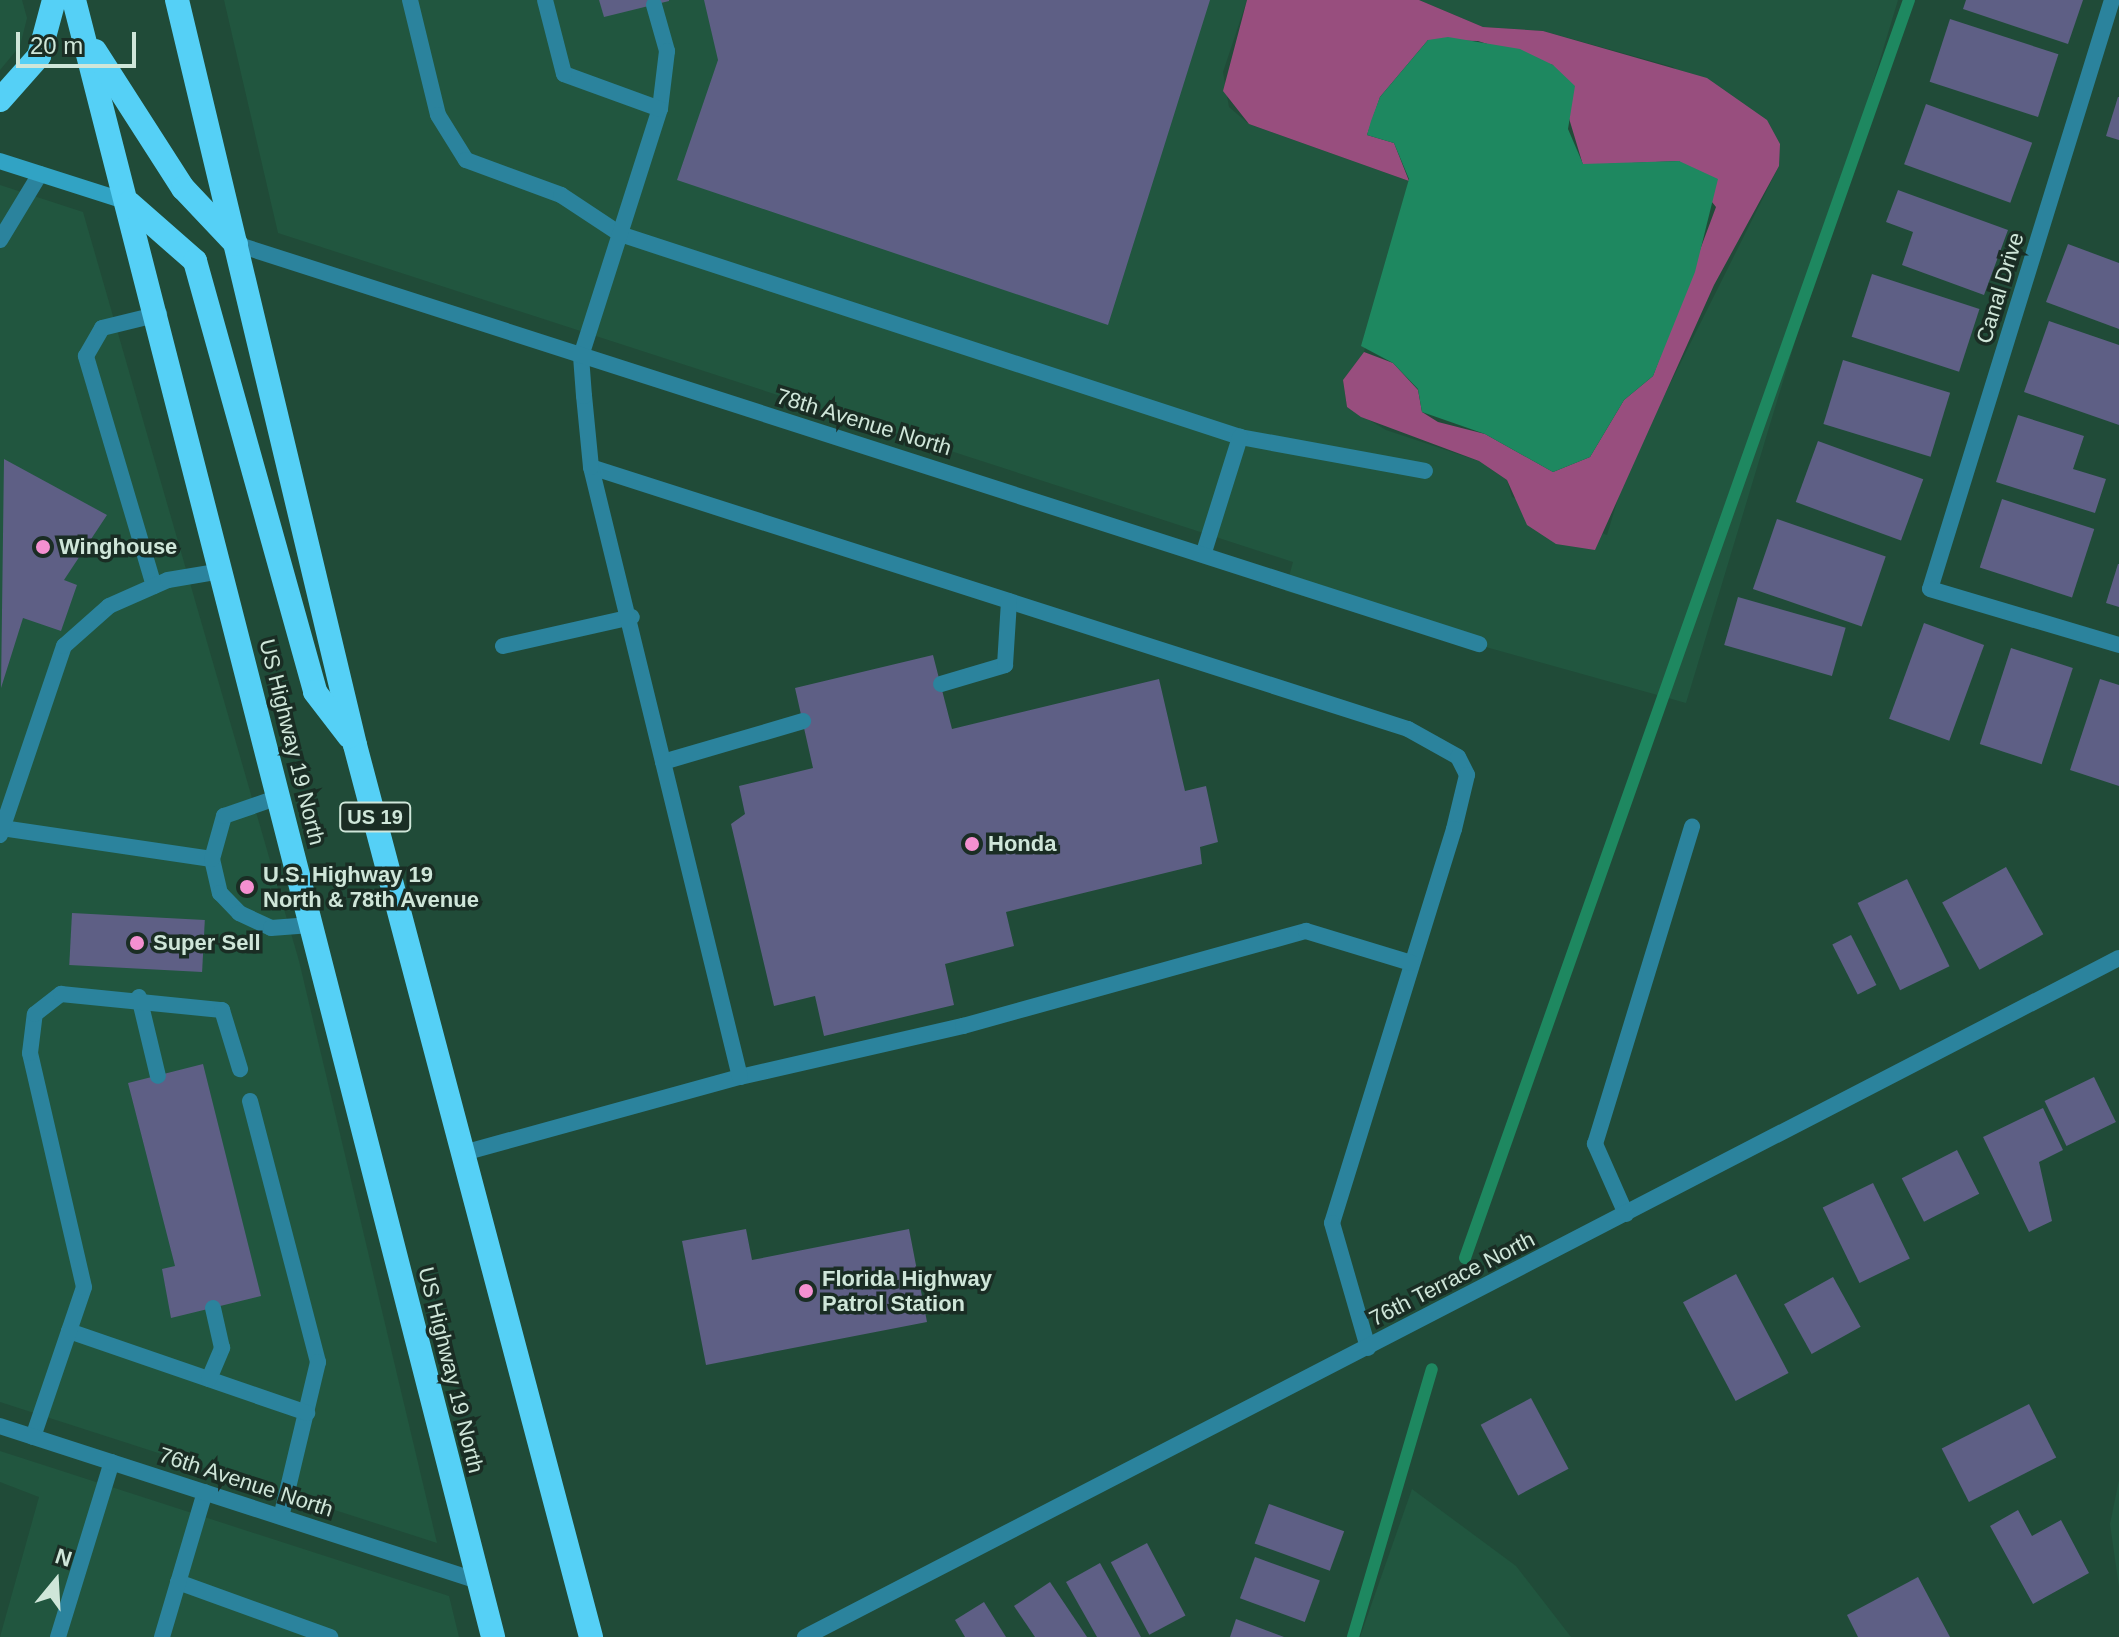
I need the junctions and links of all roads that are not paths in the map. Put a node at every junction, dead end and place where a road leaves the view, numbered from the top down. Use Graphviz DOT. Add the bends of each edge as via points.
graph roads {
  1 [pos="54,0"];
  2 [pos="74,0"];
  3 [pos="177,0"];
  4 [pos="410,0"];
  5 [pos="545,0"];
  6 [pos="2112,0"];
  7 [pos="654,5"];
  8 [pos="83,32"];
  9 [pos="0,100"];
  10 [pos="660,109"];
  11 [pos="0,161"];
  12 [pos="40,174"];
  13 [pos="128,202"];
  14 [pos="620,234"];
  15 [pos="0,240"];
  16 [pos="236,244"];
  17 [pos="159,314"];
  18 [pos="581,356"];
  19 [pos="1240,437"];
  20 [pos="591,467"];
  21 [pos="1425,471"];
  22 [pos="1204,552"];
  23 [pos="222,571"];
  24 [pos="154,586"];
  25 [pos="1009,601"];
  26 [pos="632,617"];
  27 [pos="1479,644"];
  28 [pos="2119,645"];
  29 [pos="503,646"];
  30 [pos="941,684"];
  31 [pos="803,721"];
  32 [pos="355,745"];
  33 [pos="663,762"];
  34 [pos="279,797"];
  35 [pos="1692,826"];
  36 [pos="1,831"];
  37 [pos="212,859"];
  38 [pos="311,925"];
  39 [pos="2119,958"];
  40 [pos="1411,963"];
  41 [pos="139,997"];
  42 [pos="240,1069"];
  43 [pos="158,1076"];
  44 [pos="740,1077"];
  45 [pos="250,1101"];
  46 [pos="467,1152"];
  47 [pos="1626,1214"];
  48 [pos="213,1308"];
  49 [pos="69,1331"];
  50 [pos="1368,1348"];
  51 [pos="209,1379"];
  52 [pos="307,1413"];
  53 [pos="0,1426"];
  54 [pos="33,1437"];
  55 [pos="112,1462"];
  56 [pos="205,1492"];
  57 [pos="281,1517"];
  58 [pos="478,1581"];
  59 [pos="178,1582"];
  60 [pos="58,1637"];
  61 [pos="162,1637"];
  62 [pos="330,1637"];
  63 [pos="493,1637"];
  64 [pos="591,1637"];
  65 [pos="805,1637"];
  1 -- 9 [label="highway" via="39,56"];
  2 -- 8 [label="highway, US Highway 19 North"];
  3 -- 16 [label="highway, US 19"];
  4 -- 14 [label="street" via="438,115 466,160 561,195"];
  5 -- 10 [label="street" via="564,74"];
  6 -- 28 [label="street, Canal Drive" via="1930,589"];
  7 -- 10 [label="street" via="667,51"];
  8 -- 13 [label="highway, US Highway 19 North"];
  8 -- 16 [label="highway" via="183,188"];
  10 -- 14 [label="street"];
  11 -- 12 [label="street"];
  12 -- 13 [label="street"];
  12 -- 15 [label="street"];
  13 -- 17 [label="highway, US Highway 19 North"];
  13 -- 32 [label="highway" via="195,261 315,692"];
  14 -- 18 [label="street"];
  14 -- 19 [label="street"];
  16 -- 18 [label="street, 78th Avenue North"];
  16 -- 32 [label="highway, US 19"];
  17 -- 23 [label="highway, US Highway 19 North"];
  17 -- 24 [label="street" via="102,328 86,356"];
  18 -- 20 [label="street"];
  18 -- 22 [label="street, 78th Avenue North"];
  19 -- 21 [label="street"];
  19 -- 22 [label="street"];
  20 -- 25 [label="street"];
  20 -- 26 [label="street"];
  22 -- 27 [label="street, 78th Avenue North"];
  23 -- 24 [label="street"];
  23 -- 34 [label="highway, US Highway 19 North"];
  24 -- 36 [label="street" via="109,606 64,646"];
  25 -- 30 [label="street" via="1005,665"];
  25 -- 40 [label="street" via="1408,729 1458,757 1467,775"];
  26 -- 29 [label="street"];
  26 -- 33 [label="street"];
  31 -- 33 [label="street"];
  32 -- 46 [label="highway, US 19"];
  33 -- 44 [label="street"];
  34 -- 37 [label="street" via="224,816"];
  34 -- 38 [label="highway, US Highway 19 North"];
  35 -- 47 [label="street" via="1595,1144"];
  36 -- 37 [label="street"];
  37 -- 38 [label="street" via="220,893 239,913 271,928"];
  38 -- 58 [label="highway, US Highway 19 North"];
  39 -- 47 [label="street, 76th Terrace North"];
  40 -- 44 [label="street" via="1306,931 963,1026"];
  40 -- 50 [label="street" via="1332,1223"];
  41 -- 42 [label="street" via="222,1010"];
  41 -- 43 [label="street"];
  41 -- 49 [label="street" via="61,994 44,1001 30,1053 84,1287"];
  44 -- 46 [label="street"];
  45 -- 52 [label="street" via="318,1362"];
  46 -- 64 [label="highway, US 19"];
  47 -- 50 [label="street, 76th Terrace North"];
  48 -- 51 [label="street" via="222,1348"];
  49 -- 51 [label="street"];
  49 -- 54 [label="street"];
  50 -- 65 [label="street, 76th Terrace North"];
  51 -- 52 [label="street"];
  52 -- 57 [label="street"];
  53 -- 54 [label="street, 76th Avenue North"];
  54 -- 55 [label="street, 76th Avenue North"];
  55 -- 56 [label="street, 76th Avenue North"];
  55 -- 60 [label="street"];
  56 -- 57 [label="street, 76th Avenue North"];
  56 -- 59 [label="street"];
  57 -- 58 [label="street, 76th Avenue North"];
  58 -- 63 [label="highway, US Highway 19 North"];
  59 -- 61 [label="street"];
  59 -- 62 [label="street"];
}
